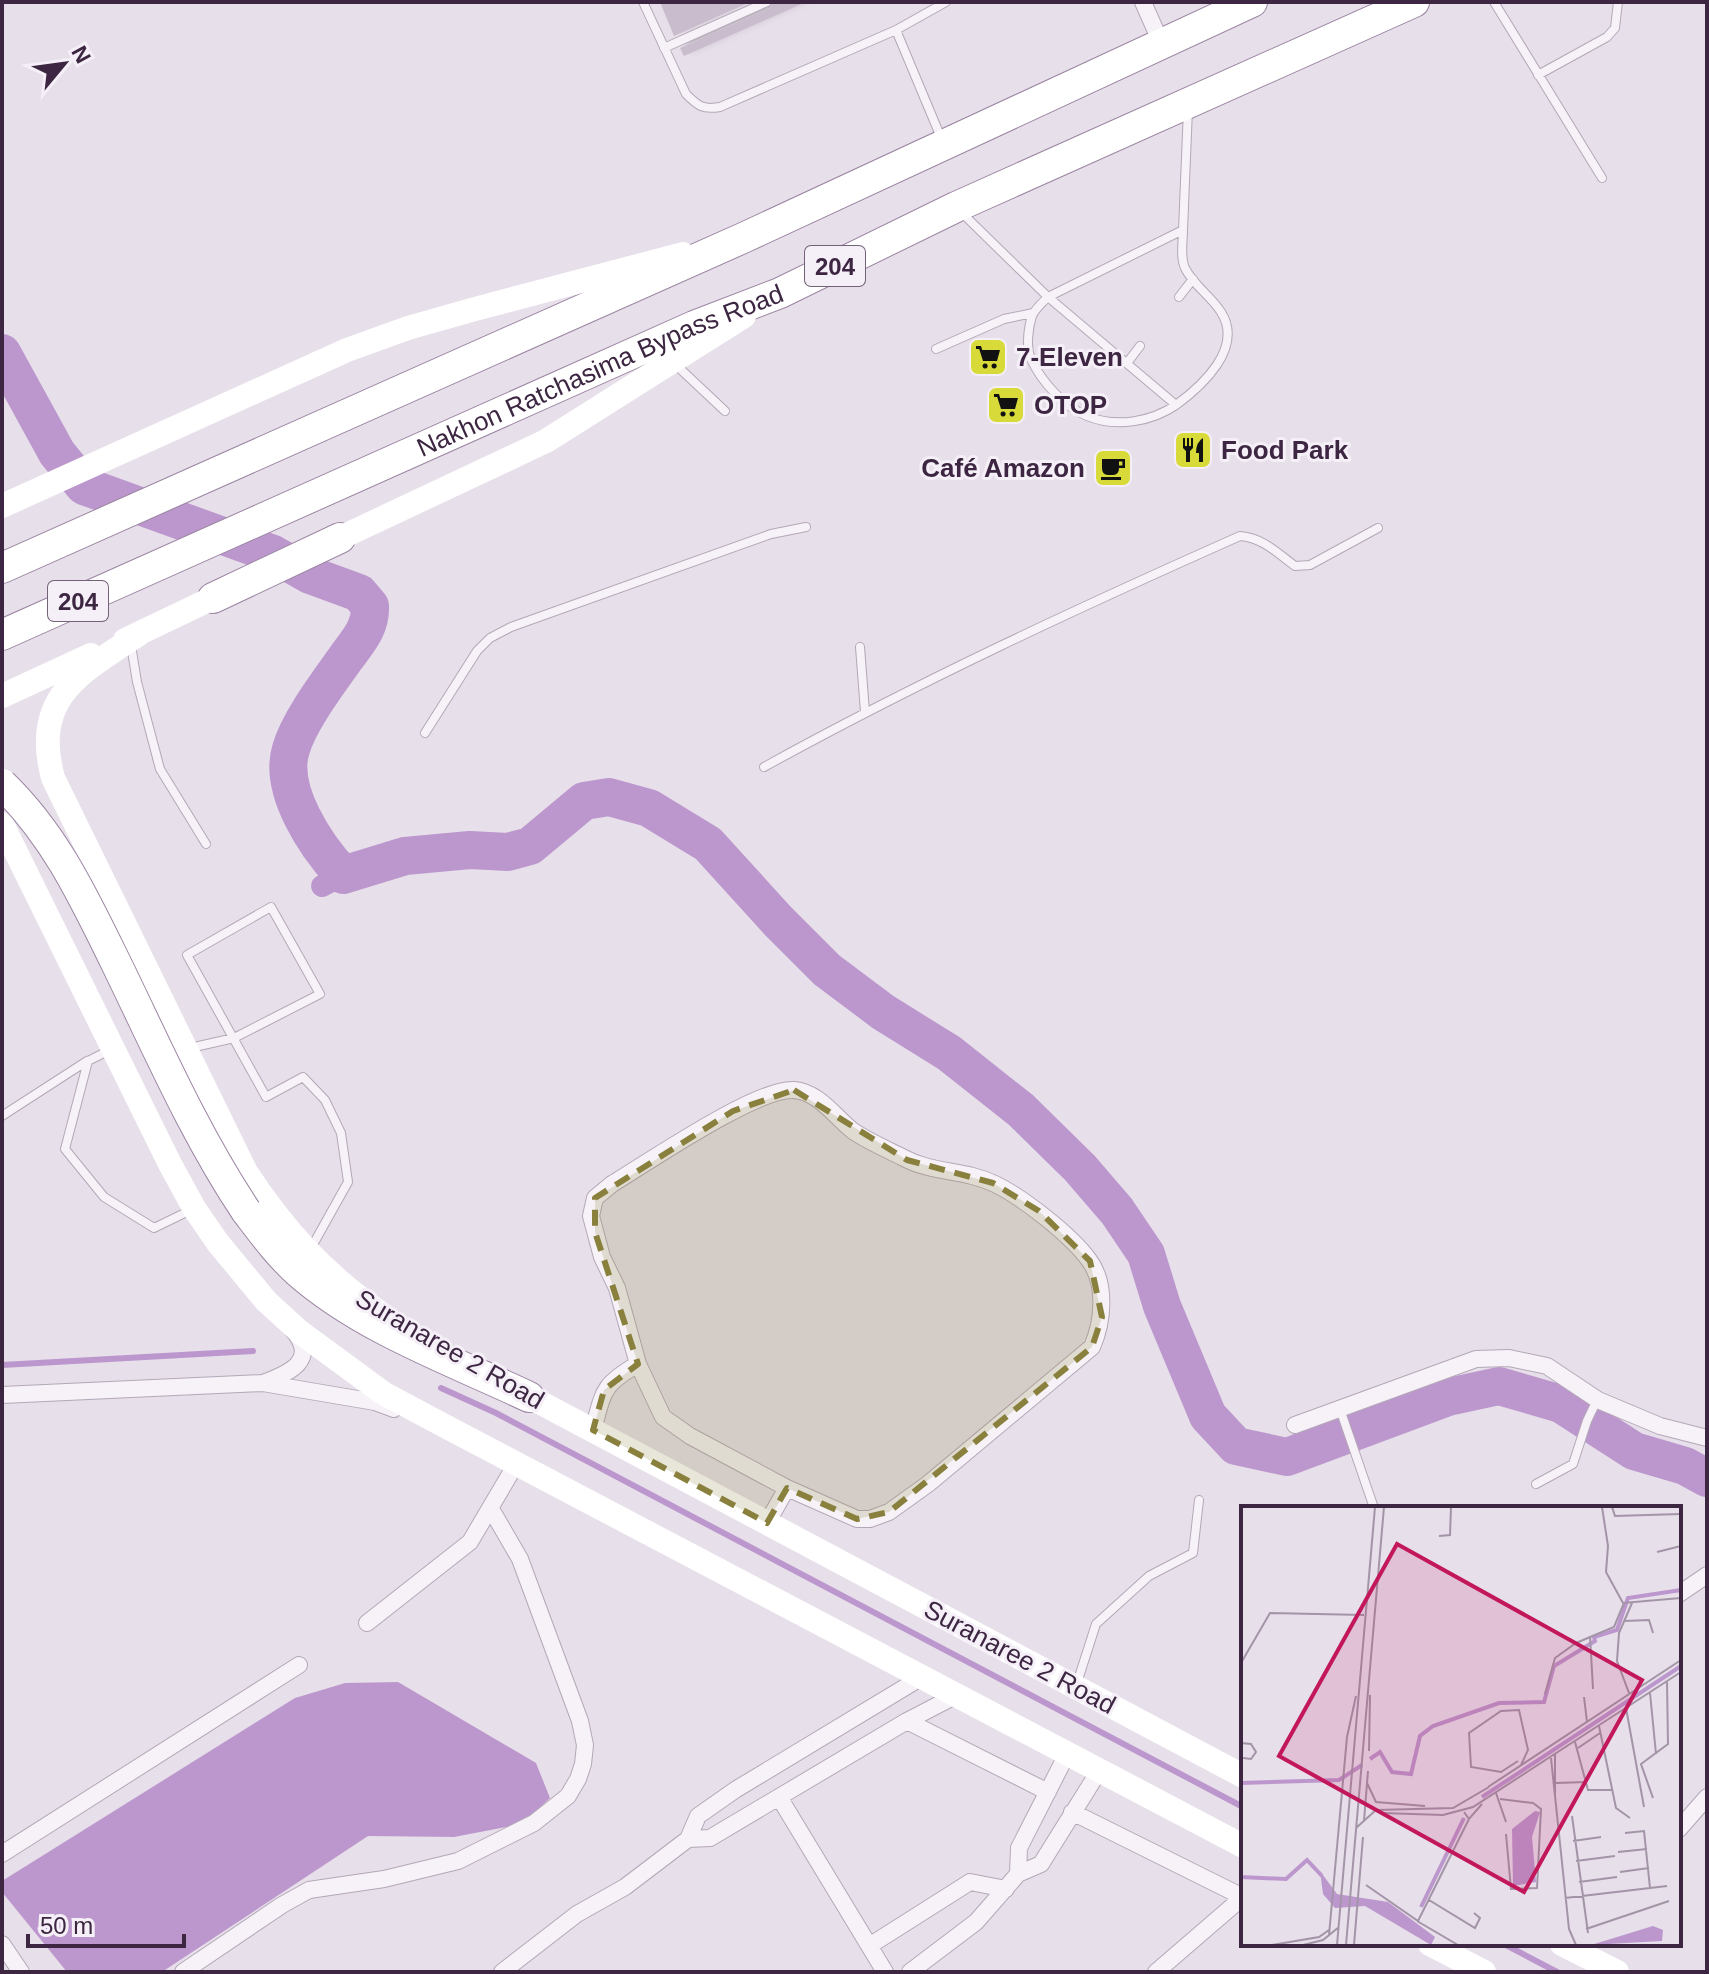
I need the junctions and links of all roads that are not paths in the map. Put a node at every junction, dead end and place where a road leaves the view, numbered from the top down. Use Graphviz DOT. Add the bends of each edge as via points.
graph roads {
  1 [pos="643,2"];
  2 [pos="767,2"];
  3 [pos="946,2"];
  4 [pos="1143,2"];
  5 [pos="1252,2"];
  6 [pos="1494,2"];
  7 [pos="1618,2"];
  8 [pos="1402,5"];
  9 [pos="896,30"];
  10 [pos="1162,45"];
  11 [pos="664,48"];
  12 [pos="1538,75"];
  13 [pos="1188,104"];
  14 [pos="944,144"];
  15 [pos="1602,178"];
  16 [pos="956,207"];
  17 [pos="1183,230"];
  18 [pos="743,238"];
  19 [pos="1193,279"];
  20 [pos="780,293"];
  21 [pos="1048,297"];
  22 [pos="1179,297"];
  23 [pos="1033,313"];
  24 [pos="1140,346"];
  25 [pos="936,349"];
  26 [pos="673,361"];
  27 [pos="1127,363"];
  28 [pos="1176,405"];
  29 [pos="725,411"];
  30 [pos="4,505"];
  31 [pos="806,527"];
  32 [pos="1378,528"];
  33 [pos="340,538"];
  34 [pos="2,568"];
  35 [pos="213,598"];
  36 [pos="2,635"];
  37 [pos="135,637"];
  38 [pos="860,647"];
  39 [pos="2,696"];
  40 [pos="865,712"];
  41 [pos="425,733"];
  42 [pos="764,767"];
  43 [pos="2,784"];
  44 [pos="2,824"];
  45 [pos="206,844"];
  46 [pos="137,951"];
  47 [pos="79,980"];
  48 [pos="234,1038"];
  49 [pos="113,1049"];
  50 [pos="186,1049"];
  51 [pos="88,1061"];
  52 [pos="2,1116"];
  53 [pos="194,1208"];
  54 [pos="308,1253"];
  55 [pos="266,1301"];
  56 [pos="638,1364"];
  57 [pos="263,1383"];
  58 [pos="2,1395"];
  59 [pos="529,1397"];
  60 [pos="1598,1400"];
  61 [pos="1342,1416"];
  62 [pos="441,1424"];
  63 [pos="1295,1425"];
  64 [pos="593,1430"];
  65 [pos="1707,1438"];
  66 [pos="516,1464"];
  67 [pos="1536,1484"];
  68 [pos="787,1488"];
  69 [pos="1199,1500"];
  70 [pos="1373,1506"];
  71 [pos="491,1509"];
  72 [pos="767,1523"];
  73 [pos="1707,1575"];
  74 [pos="1681,1593"];
  75 [pos="367,1623"];
  76 [pos="299,1665"];
  77 [pos="922,1677"];
  78 [pos="1076,1687"];
  79 [pos="957,1695"];
  80 [pos="907,1721"];
  81 [pos="1067,1754"];
  82 [pos="1099,1771"];
  83 [pos="1241,1775"];
  84 [pos="1048,1792"];
  85 [pos="779,1797"];
  86 [pos="1707,1797"];
  87 [pos="1072,1812"];
  88 [pos="1681,1827"];
  89 [pos="688,1839"];
  90 [pos="1241,1845"];
  91 [pos="2,1854"];
  92 [pos="1018,1874"];
  93 [pos="1006,1889"];
  94 [pos="1241,1896"];
  95 [pos="1241,1899"];
  96 [pos="2,1944"];
  97 [pos="869,1946"];
  98 [pos="1434,1946"];
  99 [pos="1571,1946"];
  100 [pos="932,1966"];
  101 [pos="21,1972"];
  102 [pos="183,1972"];
  103 [pos="502,1972"];
  104 [pos="885,1972"];
  105 [pos="910,1972"];
  106 [pos="1156,1972"];
  107 [pos="1482,1972"];
  108 [pos="1617,1972"];
  1 -- 11 [label="lane"];
  2 -- 11 [label="lane"];
  3 -- 9 [label="lane"];
  4 -- 10 [label="street"];
  5 -- 10 [label="highway, 204"];
  6 -- 12 [label="lane"];
  7 -- 12 [label="lane" via="1615,28 1607,37"];
  8 -- 13 [label="highway, Nakhon Ratchasima Bypass Road / 204"];
  9 -- 11 [label="lane" via="705,110 686,94"];
  9 -- 14 [label="lane"];
  10 -- 14 [label="highway, 204"];
  12 -- 15 [label="lane"];
  13 -- 16 [label="highway, Nakhon Ratchasima Bypass Road / 204"];
  13 -- 17 [label="lane"];
  14 -- 18 [label="highway, 204"];
  16 -- 20 [label="highway, Nakhon Ratchasima Bypass Road / 204"];
  16 -- 21 [label="lane"];
  17 -- 19 [label="lane" via="1183,265"];
  17 -- 21 [label="lane"];
  18 -- 30 [label="main road" via="408,328 292,373"];
  18 -- 34 [label="highway, 204"];
  19 -- 22 [label="lane"];
  19 -- 28 [label="lane" via="1222,314 1228,337 1202,385"];
  20 -- 26 [label="main road"];
  20 -- 36 [label="highway, Nakhon Ratchasima Bypass Road / 204" via="694,326"];
  21 -- 23 [label="lane"];
  21 -- 27 [label="lane"];
  23 -- 25 [label="lane" via="1004,319"];
  23 -- 28 [label="lane" via="1030,357 1055,394 1087,416 1135,422"];
  24 -- 27 [label="lane"];
  26 -- 29 [label="lane"];
  26 -- 33 [label="main road" via="546,441"];
  27 -- 28 [label="lane"];
  31 -- 41 [label="lane" via="771,534 490,638"];
  32 -- 40 [label="lane" via="1310,565 1295,566 1254,537 1240,536"];
  33 -- 35 [label="highway"];
  35 -- 37 [label="main road"];
  37 -- 39 [label="main road"];
  37 -- 45 [label="lane" via="137,682 160,769"];
  37 -- 46 [label="main road, Suranaree 2 Road" via="78,675 63,693 46,731 53,778"];
  38 -- 40 [label="lane"];
  40 -- 42 [label="lane"];
  43 -- 59 [label="highway, bridge" via="33,817 74,878 224,1178 295,1269 383,1328"];
  44 -- 47 [label="main road"];
  46 -- 47 [label="main road" via="110,913 94,907 78,911 66,932"];
  46 -- 50 [label="main road, Suranaree 2 Road"];
  47 -- 49 [label="main road"];
  48 -- 48 [label="lane" via="320,994 271,907 187,955"];
  48 -- 50 [label="lane"];
  48 -- 54 [label="lane" via="266,1097 303,1077 325,1100 341,1133 348,1182"];
  49 -- 51 [label="lane"];
  49 -- 53 [label="main road"];
  50 -- 54 [label="main road, Suranaree 2 Road" via="246,1172"];
  51 -- 52 [label="lane"];
  51 -- 53 [label="lane" via="65,1149 104,1197 154,1228"];
  53 -- 55 [label="main road"];
  54 -- 59 [label="main road, Suranaree 2 Road" via="386,1316"];
  55 -- 57 [label="street" via="299,1337 302,1352 292,1372"];
  55 -- 62 [label="main road" via="346,1367"];
  56 -- 64 [label="street" via="604,1390"];
  56 -- 68 [label="street" via="672,1425"];
  56 -- 68 [label="street" via="595,1232 595,1198 768,1093 810,1094 854,1131 907,1160 993,1183 1039,1211 1090,1261 1102,1317 1092,1347 928,1484 870,1519 857,1519"];
  57 -- 58 [label="street"];
  57 -- 62 [label="street" via="375,1402"];
  59 -- 64 [label="main road, Suranaree 2 Road"];
  60 -- 61 [label="street" via="1547,1366 1509,1358 1476,1359"];
  60 -- 65 [label="street" via="1660,1426"];
  60 -- 67 [label="lane" via="1573,1464"];
  61 -- 63 [label="street"];
  61 -- 70 [label="lane"];
  62 -- 66 [label="main road"];
  64 -- 72 [label="main road, Suranaree 2 Road"];
  66 -- 71 [label="street"];
  66 -- 77 [label="main road"];
  68 -- 72 [label="street"];
  69 -- 78 [label="lane" via="1193,1553 1149,1576 1096,1624"];
  71 -- 75 [label="street" via="470,1542"];
  71 -- 102 [label="street" via="520,1559 580,1721 583,1764 568,1796 534,1823 458,1861 309,1890"];
  72 -- 78 [label="main road, Suranaree 2 Road"];
  73 -- 74 [label="street"];
  76 -- 91 [label="street"];
  77 -- 79 [label="main road"];
  77 -- 89 [label="street" via="735,1790 698,1816"];
  78 -- 83 [label="main road, Suranaree 2 Road"];
  79 -- 80 [label="street"];
  79 -- 81 [label="main road"];
  80 -- 84 [label="street"];
  80 -- 85 [label="street"];
  81 -- 82 [label="main road"];
  81 -- 84 [label="street"];
  82 -- 87 [label="street"];
  82 -- 90 [label="main road"];
  84 -- 92 [label="street" via="1019,1848"];
  85 -- 89 [label="street" via="710,1838"];
  85 -- 97 [label="street"];
  86 -- 88 [label="street"];
  87 -- 92 [label="street" via="1041,1864"];
  87 -- 94 [label="street"];
  89 -- 103 [label="street"];
  92 -- 93 [label="street"];
  93 -- 97 [label="street" via="970,1882"];
  93 -- 100 [label="street"];
  95 -- 106 [label="street"];
  96 -- 101 [label="street"];
  97 -- 104 [label="street"];
  98 -- 107 [label="main road"];
  99 -- 108 [label="main road"];
  100 -- 105 [label="street"];
}
